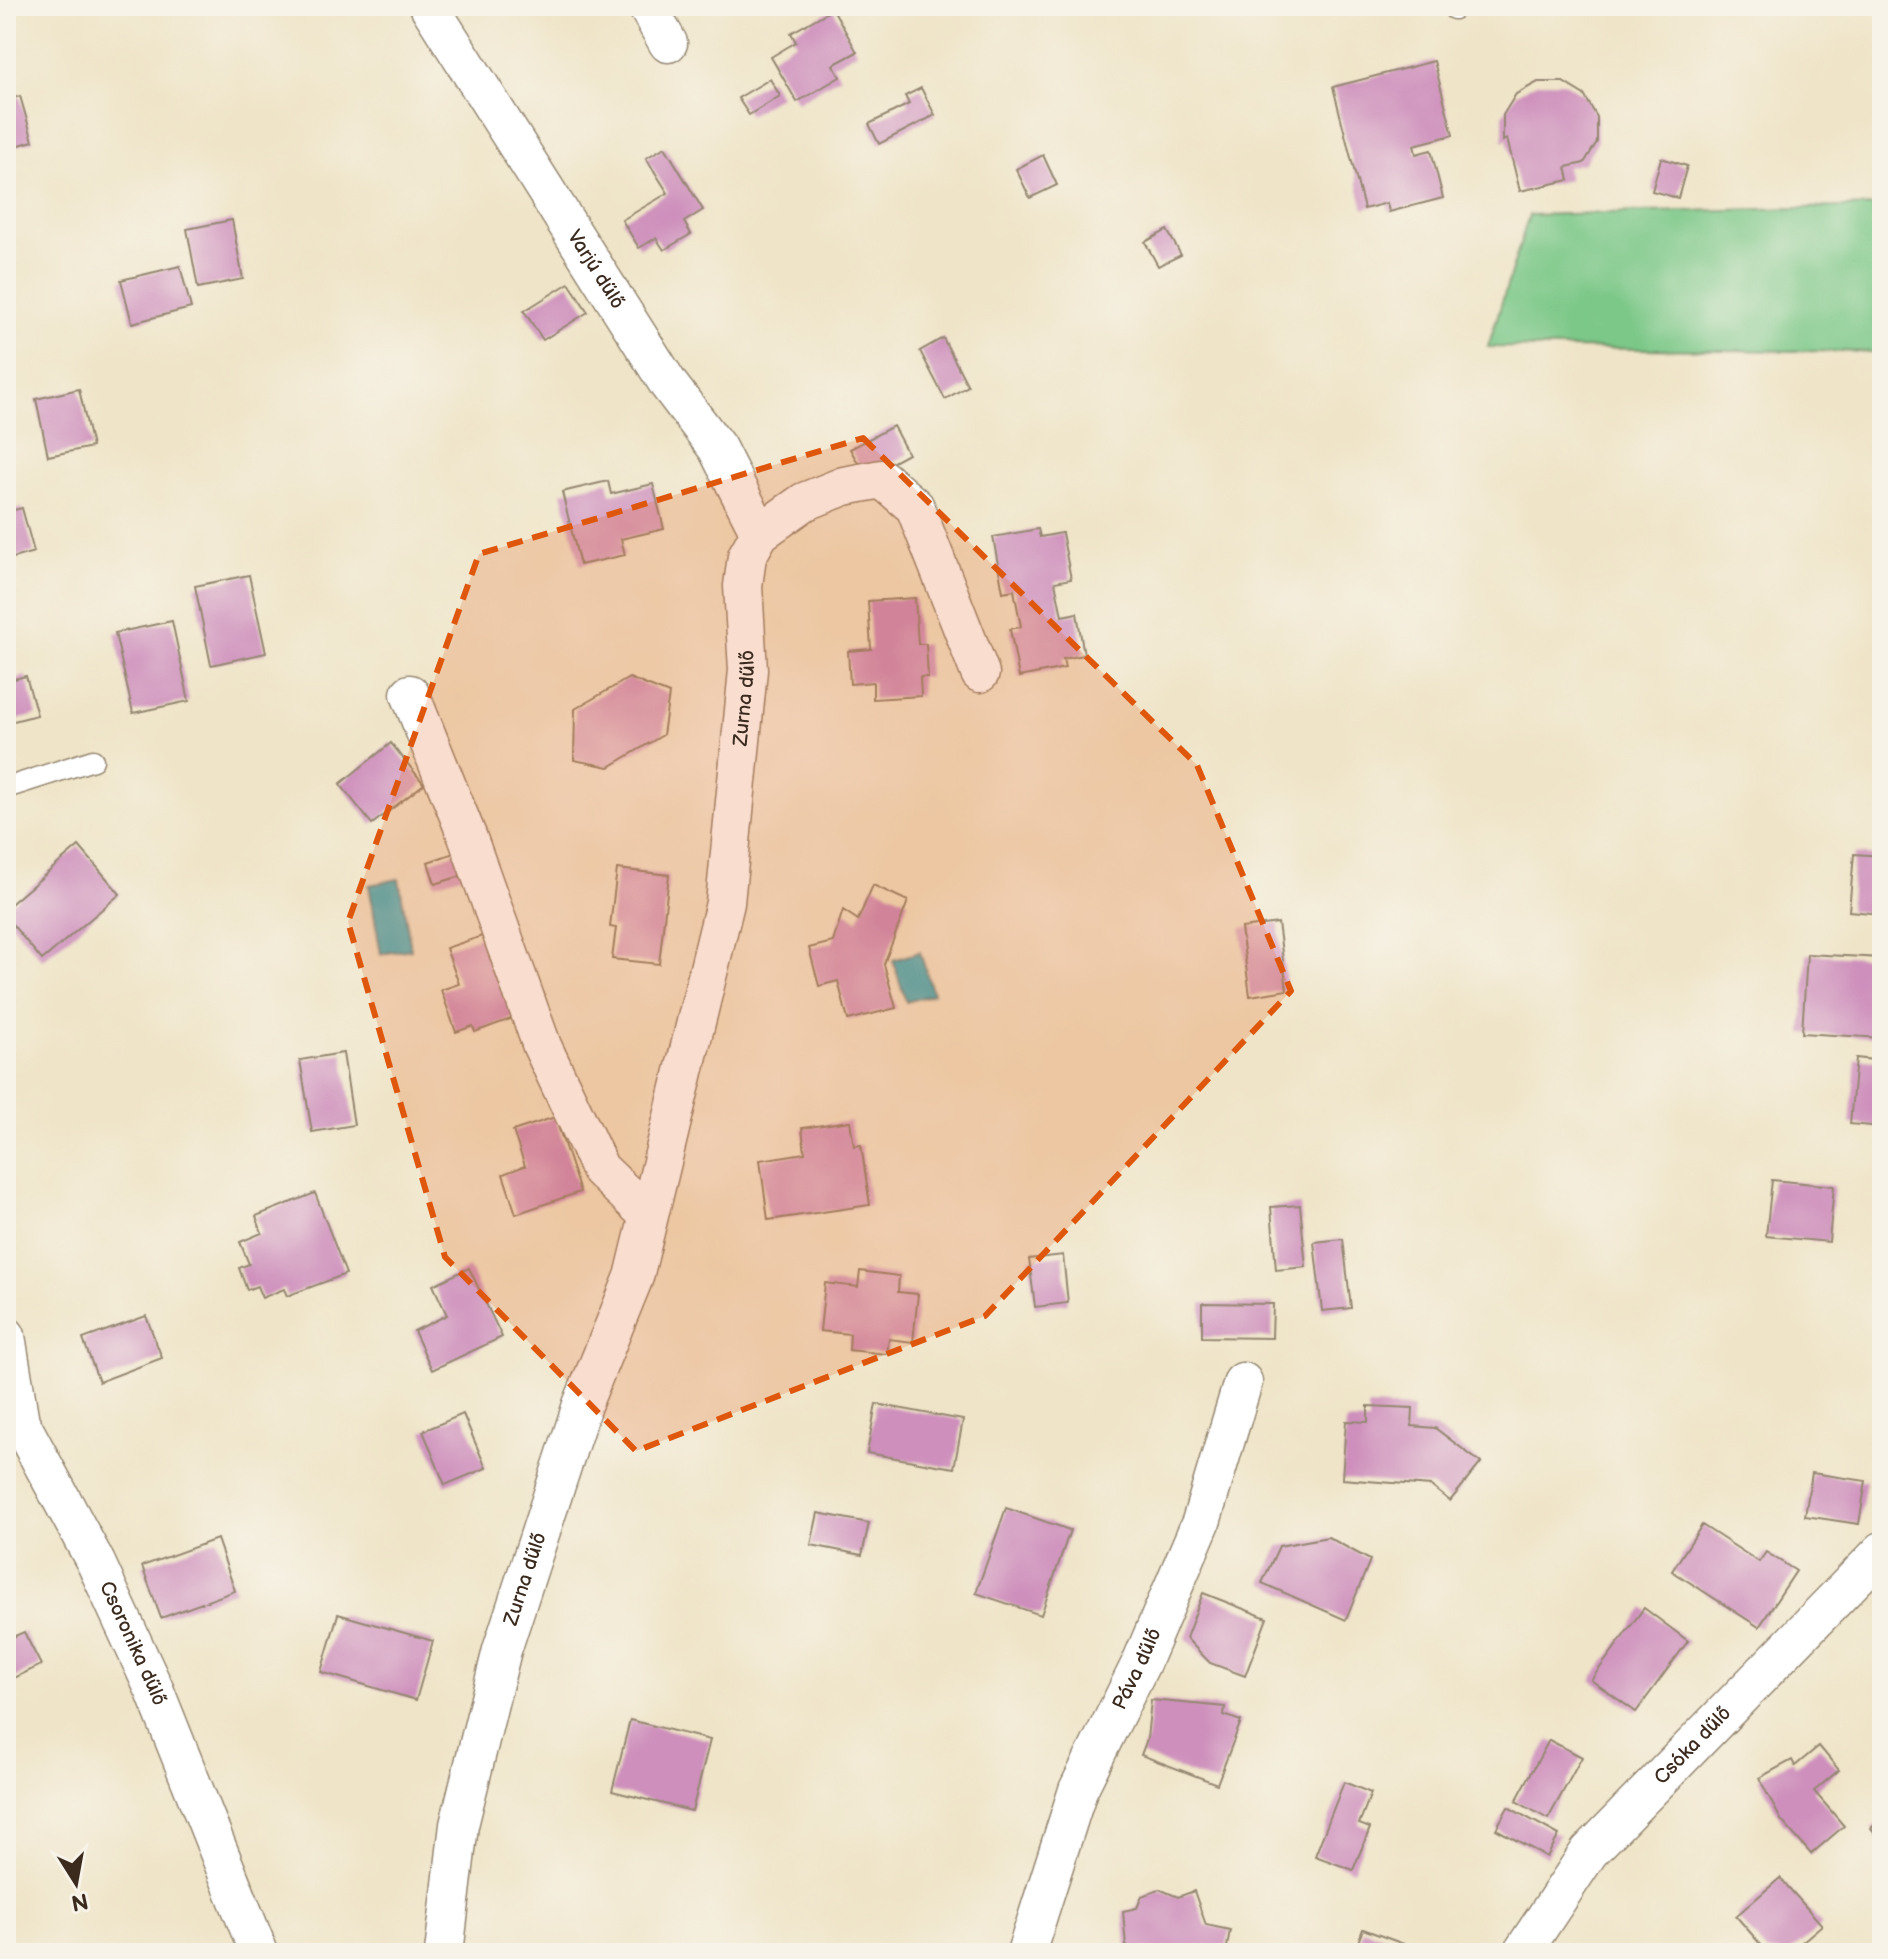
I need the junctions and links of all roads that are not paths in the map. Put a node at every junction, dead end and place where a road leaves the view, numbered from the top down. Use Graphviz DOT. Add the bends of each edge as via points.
graph roads {
  1 [pos="429,6"];
  2 [pos="647,6"];
  3 [pos="668,43"];
  4 [pos="760,533"];
  5 [pos="980,673"];
  6 [pos="410,694"];
  7 [pos="93,760"];
  8 [pos="6,788"];
  9 [pos="648,1215"];
  10 [pos="6,1336"];
  11 [pos="1243,1382"];
  12 [pos="1882,1551"];
  13 [pos="259,1953"];
  14 [pos="444,1953"];
  15 [pos="1026,1953"];
  16 [pos="1522,1953"];
  1 -- 4 [label="street, Varjú dűlő" via="669,385 717,448"];
  2 -- 3 [label="street"];
  4 -- 5 [label="street" via="804,502 844,486 882,479 915,507"];
  4 -- 9 [label="street, Zurna dűlő" via="747,556 743,586 748,670 725,903"];
  6 -- 9 [label="street" via="542,1046 600,1169"];
  7 -- 8 [label="lane"];
  9 -- 14 [label="street, Zurna dűlő" via="634,1277 582,1405 502,1650 459,1825"];
  10 -- 13 [label="street, Csoronika dűlő" via="20,1422 96,1563 154,1689"];
  11 -- 15 [label="street, Páva dűlő" via="1201,1522 1141,1663 1078,1790"];
  12 -- 16 [label="street, Csóka dűlő" via="1589,1852"];
}
